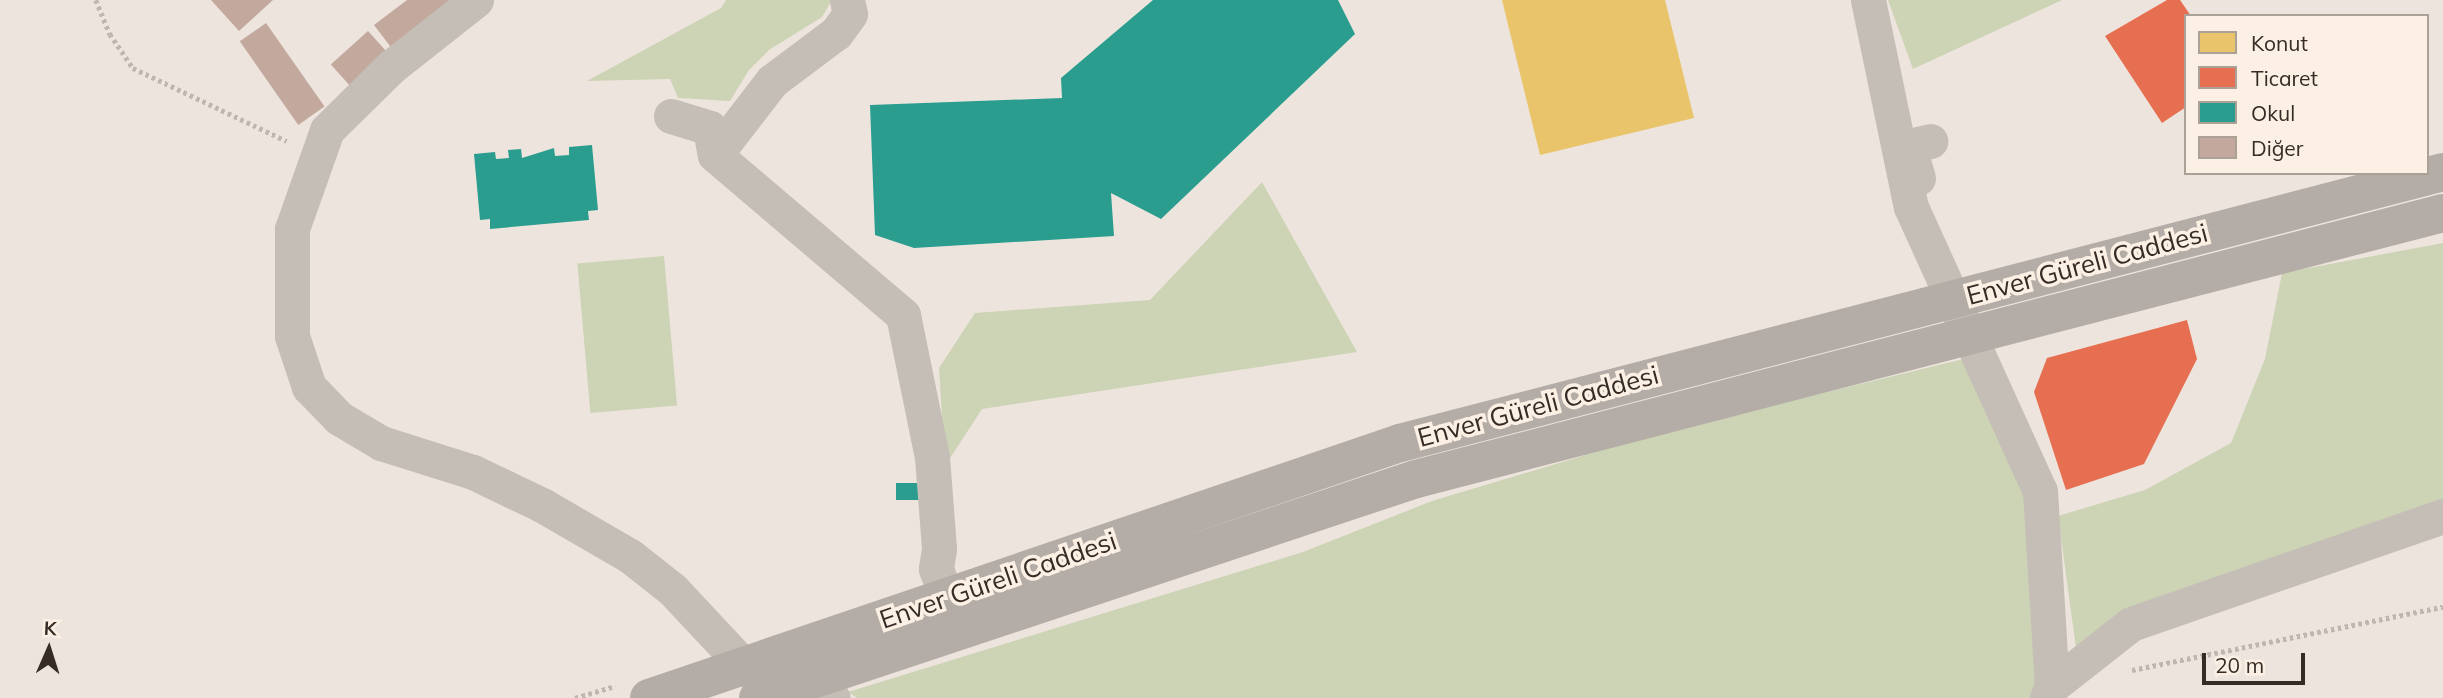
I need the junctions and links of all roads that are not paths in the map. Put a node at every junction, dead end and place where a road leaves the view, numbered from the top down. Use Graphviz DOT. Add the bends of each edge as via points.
graph roads {
  1 [pos="476,0"];
  2 [pos="847,0"];
  3 [pos="1868,0"];
  4 [pos="671,116"];
  5 [pos="1930,141"];
  6 [pos="715,155"];
  7 [pos="2443,172"];
  8 [pos="2443,213"];
  9 [pos="1948,284"];
  10 [pos="1966,335"];
  11 [pos="2443,516"];
  12 [pos="953,613"];
  13 [pos="760,686"];
  14 [pos="2050,692"];
  15 [pos="649,698"];
  16 [pos="833,698"];
  1 -- 13 [label="street" via="392,66 327,130 316,155 292,229 292,336 309,387 339,418 381,443 473,472 542,505 629,556 673,590"];
  2 -- 6 [label="street" via="849,14 836,33 772,80"];
  3 -- 9 [label="street" via="1911,206"];
  4 -- 6 [label="street" via="710,128"];
  5 -- 9 [label="street" via="1909,146"];
  6 -- 12 [label="street" via="903,315 932,457 939,549 936,569"];
  7 -- 9 [label="main road, Enver Güreli Caddesi"];
  8 -- 10 [label="main road, Enver Güreli Caddesi"];
  9 -- 10 [label="street"];
  9 -- 12 [label="main road, Enver Güreli Caddesi" via="1400,443"];
  10 -- 12 [label="main road, Enver Güreli Caddesi" via="1416,479"];
  10 -- 14 [label="street" via="2040,491"];
  11 -- 14 [label="street" via="2131,624"];
  12 -- 13 [label="main road, Enver Güreli Caddesi"];
  13 -- 15 [label="main road, Enver Güreli Caddesi"];
  13 -- 16 [label="street"];
}
